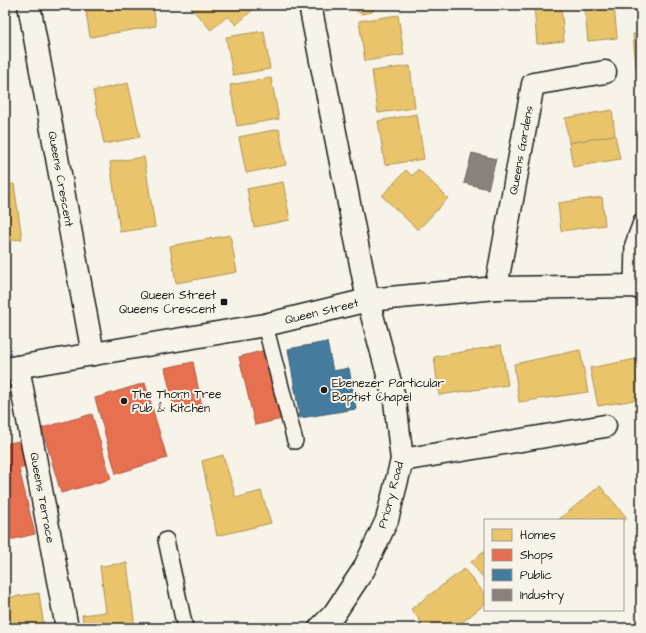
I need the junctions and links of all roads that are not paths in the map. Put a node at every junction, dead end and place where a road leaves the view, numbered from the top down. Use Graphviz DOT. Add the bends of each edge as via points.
graph roads {
  1 [pos="29,5"];
  2 [pos="310,5"];
  3 [pos="605,72"];
  4 [pos="641,222"];
  5 [pos="636,287"];
  6 [pos="496,288"];
  7 [pos="368,300"];
  8 [pos="265,325"];
  9 [pos="93,354"];
  10 [pos="11,368"];
  11 [pos="605,426"];
  12 [pos="296,442"];
  13 [pos="402,460"];
  14 [pos="166,540"];
  15 [pos="67,628"];
  16 [pos="186,628"];
  17 [pos="320,628"];
  1 -- 9 [label="street, Queens Crescent"];
  2 -- 7 [label="street"];
  3 -- 6 [label="street, Queens Gardens" via="533,84"];
  4 -- 5 [label="lane" via="633,244"];
  5 -- 6 [label="street, Queen Street"];
  6 -- 7 [label="street, Queen Street"];
  7 -- 8 [label="street, Queen Street"];
  7 -- 13 [label="street, Priory Road" via="395,400"];
  8 -- 9 [label="street, Queen Street"];
  8 -- 12 [label="lane"];
  9 -- 10 [label="street, Queen Street"];
  10 -- 15 [label="street, Queens Terrace"];
  11 -- 13 [label="street"];
  13 -- 17 [label="street, Priory Road" via="387,520 364,569 334,614"];
  14 -- 16 [label="lane"];
}
